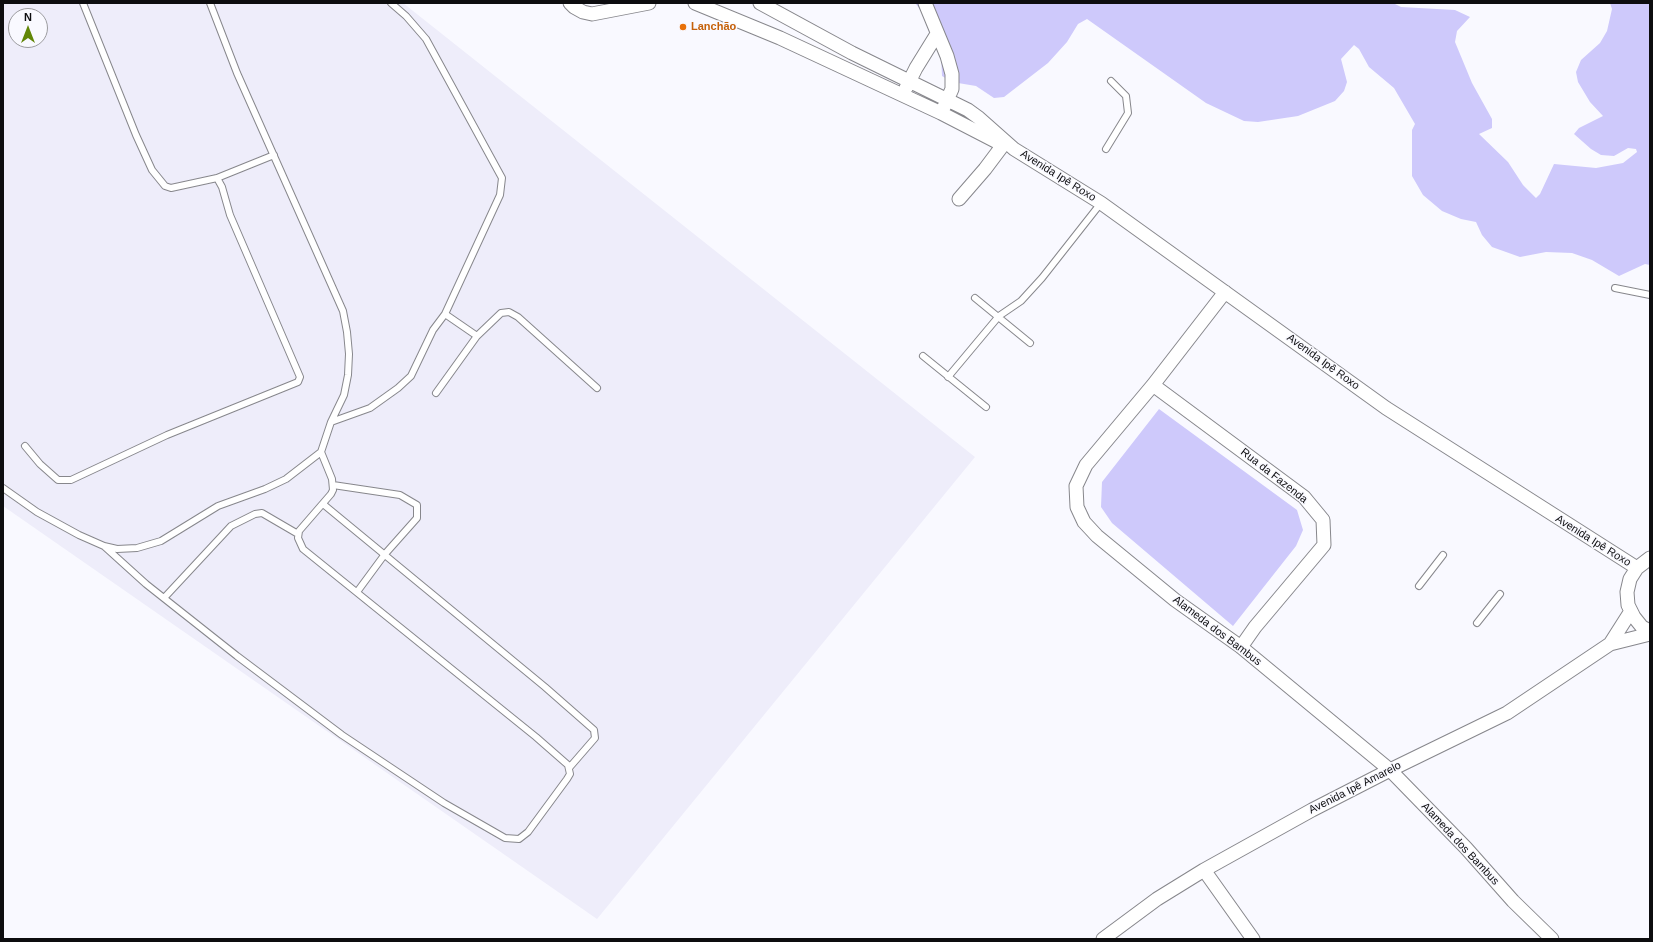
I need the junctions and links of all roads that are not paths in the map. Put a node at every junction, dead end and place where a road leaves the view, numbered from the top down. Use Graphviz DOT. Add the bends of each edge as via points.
graph roads {
  1 [pos="83,3"];
  2 [pos="210,3"];
  3 [pos="390,3"];
  4 [pos="570,3"];
  5 [pos="649,3"];
  6 [pos="695,3"];
  7 [pos="760,3"];
  8 [pos="925,3"];
  9 [pos="937,34"];
  10 [pos="910,81"];
  11 [pos="1111,81"];
  12 [pos="902,95"];
  13 [pos="948,99"];
  14 [pos="941,112"];
  15 [pos="1009,147"];
  16 [pos="1106,149"];
  17 [pos="274,155"];
  18 [pos="217,178"];
  19 [pos="959,199"];
  20 [pos="1101,203"];
  21 [pos="1615,288"];
  22 [pos="1225,292"];
  23 [pos="1650,295"];
  24 [pos="975,298"];
  25 [pos="445,314"];
  26 [pos="998,317"];
  27 [pos="478,336"];
  28 [pos="1030,343"];
  29 [pos="924,356"];
  30 [pos="948,376"];
  31 [pos="1153,385"];
  32 [pos="597,388"];
  33 [pos="436,393"];
  34 [pos="986,407"];
  35 [pos="331,422"];
  36 [pos="25,446"];
  37 [pos="321,452"];
  38 [pos="333,485"];
  39 [pos="3,488"];
  40 [pos="323,504"];
  41 [pos="298,534"];
  42 [pos="104,546"];
  43 [pos="385,554"];
  44 [pos="1443,555"];
  45 [pos="1650,558"];
  46 [pos="1637,568"];
  47 [pos="1419,586"];
  48 [pos="357,592"];
  49 [pos="1500,594"];
  50 [pos="164,598"];
  51 [pos="1631,611"];
  52 [pos="1477,623"];
  53 [pos="1650,633"];
  54 [pos="1610,644"];
  55 [pos="1241,647"];
  56 [pos="569,768"];
  57 [pos="1390,770"];
  58 [pos="1204,870"];
  59 [pos="1103,939"];
  60 [pos="1253,939"];
  61 [pos="1552,939"];
  1 -- 18 [label="lane" via="152,170 165,186 171,188"];
  2 -- 17 [label="lane" via="237,73"];
  3 -- 25 [label="lane" via="406,16 426,39 502,178 500,195"];
  4 -- 5 [label="street" via="583,12 592,14"];
  6 -- 12 [label="street, Avenida Ipê Roxo" via="780,38"];
  7 -- 10 [label="street, Avenida Ipê Roxo"];
  8 -- 9 [label="street"];
  9 -- 10 [label="street"];
  9 -- 13 [label="street" via="952,74 952,89"];
  10 -- 12 [label="street"];
  10 -- 13 [label="street, Avenida Ipê Roxo"];
  11 -- 16 [label="lane" via="1126,96 1128,113"];
  12 -- 14 [label="street, Avenida Ipê Roxo"];
  13 -- 14 [label="street"];
  13 -- 15 [label="street, Avenida Ipê Roxo" via="979,118"];
  14 -- 15 [label="street, Avenida Ipê Roxo"];
  15 -- 19 [label="street"];
  15 -- 20 [label="street, Avenida Ipê Roxo"];
  17 -- 18 [label="lane"];
  17 -- 35 [label="lane" via="343,311 346,325 348,375 344,396"];
  18 -- 36 [label="lane" via="230,215 300,377 298,382 167,435 71,480 58,480"];
  20 -- 22 [label="street, Avenida Ipê Roxo"];
  20 -- 26 [label="lane" via="1042,278 1018,303"];
  21 -- 23 [label="lane"];
  22 -- 31 [label="street, Alameda dos Bambus"];
  22 -- 46 [label="street, Avenida Ipê Roxo" via="1406,422"];
  24 -- 26 [label="lane"];
  25 -- 27 [label="lane"];
  25 -- 35 [label="lane" via="433,330 411,376 370,408"];
  26 -- 28 [label="lane"];
  26 -- 30 [label="lane"];
  27 -- 32 [label="lane" via="501,313 509,312 518,317"];
  27 -- 33 [label="lane"];
  29 -- 30 [label="lane"];
  30 -- 34 [label="lane"];
  31 -- 55 [label="street, Alameda dos Bambus" via="1086,465 1076,486 1076,507 1084,522 1097,536 1175,600"];
  31 -- 55 [label="street, Rua da Fazenda" via="1304,497 1324,520 1324,545"];
  35 -- 37 [label="lane"];
  37 -- 38 [label="lane"];
  37 -- 42 [label="lane" via="286,479 218,506 161,541 137,548 117,549"];
  38 -- 40 [label="lane" via="331,494"];
  38 -- 43 [label="lane" via="400,495 418,505 417,518"];
  39 -- 42 [label="lane" via="37,512"];
  40 -- 41 [label="lane"];
  40 -- 43 [label="lane"];
  41 -- 48 [label="lane" via="299,543 304,548"];
  41 -- 50 [label="lane" via="262,514 255,514 230,526"];
  42 -- 50 [label="lane"];
  43 -- 48 [label="lane"];
  43 -- 56 [label="lane" via="594,730 595,738"];
  44 -- 47 [label="lane"];
  45 -- 46 [label="street"];
  46 -- 51 [label="street" via="1627,592"];
  48 -- 56 [label="lane" via="536,737"];
  49 -- 52 [label="lane"];
  50 -- 56 [label="lane" via="342,735 444,803 505,838 519,839 528,832 570,774"];
  51 -- 53 [label="street" via="1642,627"];
  51 -- 54 [label="street, Avenida Ipê Amarelo"];
  53 -- 54 [label="street, Avenida Ipê Amarelo"];
  54 -- 57 [label="street, Avenida Ipê Amarelo" via="1507,713"];
  55 -- 57 [label="street, Alameda dos Bambus"];
  57 -- 58 [label="street, Avenida Ipê Amarelo"];
  57 -- 61 [label="street, Alameda dos Bambus"];
  58 -- 59 [label="street, Avenida Ipê Amarelo" via="1157,899"];
  58 -- 60 [label="street"];
}
